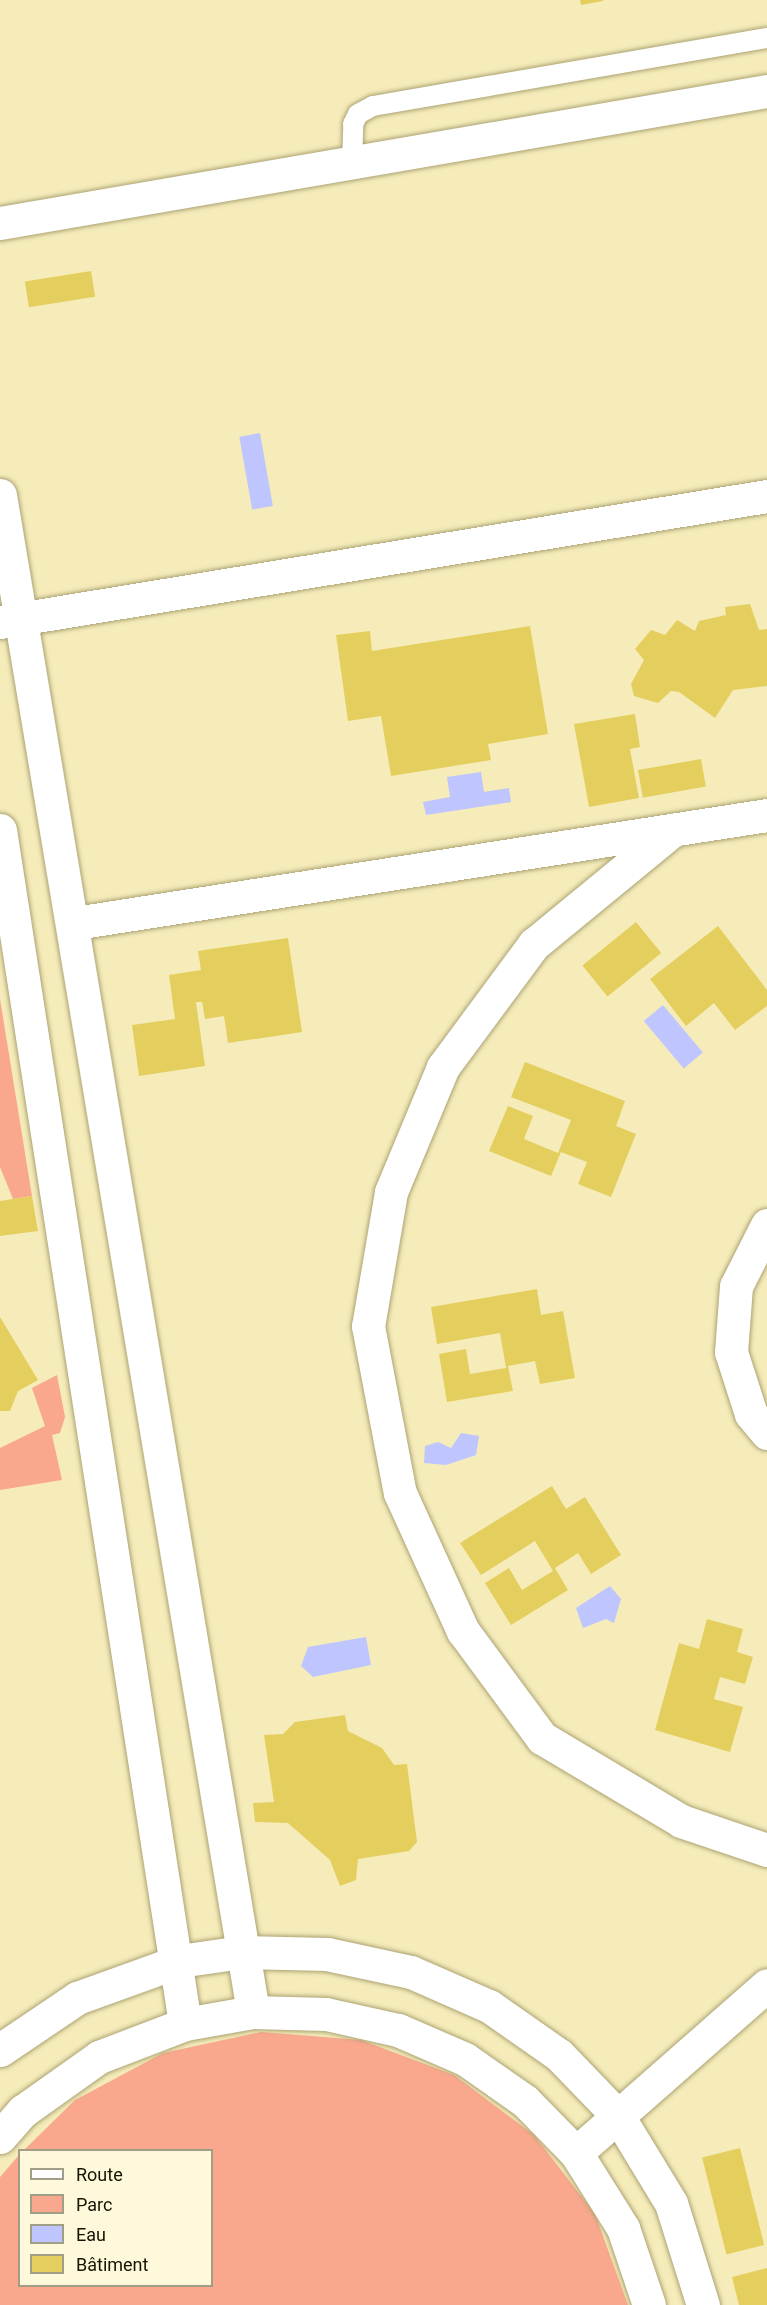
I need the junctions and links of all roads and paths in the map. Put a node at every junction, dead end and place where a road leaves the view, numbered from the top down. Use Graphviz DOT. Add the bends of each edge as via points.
graph roads {
  1 [pos="767,38"];
  2 [pos="767,91"];
  3 [pos="352,162"];
  4 [pos="0,223"];
  5 [pos="0,495"];
  6 [pos="767,496"];
  7 [pos="10,620"];
  8 [pos="767,815"];
  9 [pos="0,830"];
  10 [pos="673,830"];
  11 [pos="75,923"];
  12 [pos="8,935"];
  13 [pos="767,1225"];
  14 [pos="767,1433"];
  15 [pos="767,1850"];
  16 [pos="242,1952"];
  17 [pos="179,1961"];
  18 [pos="767,1985"];
  19 [pos="253,2012"];
  20 [pos="185,2024"];
  21 [pos="0,2050"];
  22 [pos="618,2116"];
  23 [pos="0,2137"];
  24 [pos="576,2153"];
  25 [pos="649,2305"];
  26 [pos="703,2305"];
  1 -- 3 [label="lane" via="373,106 358,114 353,124"];
  2 -- 3 [label="street"];
  3 -- 4 [label="street"];
  5 -- 7 [label="street"];
  6 -- 7 [label="street"];
  7 -- 11 [label="street"];
  8 -- 10 [label="street"];
  9 -- 12 [label="street"];
  10 -- 11 [label="street"];
  10 -- 15 [label="street" via="534,944 443,1067 391,1192 368,1326 400,1493 463,1631 542,1737 681,1821"];
  11 -- 16 [label="street"];
  12 -- 17 [label="street"];
  13 -- 14 [label="street" via="736,1286 731,1352 751,1414"];
  16 -- 17 [label="street"];
  16 -- 19 [label="street"];
  16 -- 22 [label="street" via="327,1954 411,1972 498,2012 559,2055"];
  17 -- 20 [label="street"];
  17 -- 21 [label="street" via="77,1998"];
  18 -- 22 [label="street"];
  19 -- 20 [label="street"];
  19 -- 24 [label="street" via="326,2014 398,2030 465,2059 525,2101"];
  20 -- 23 [label="street" via="99,2057 23,2111"];
  22 -- 24 [label="street"];
  22 -- 26 [label="street" via="671,2203"];
  24 -- 25 [label="street" via="623,2228"];
}
